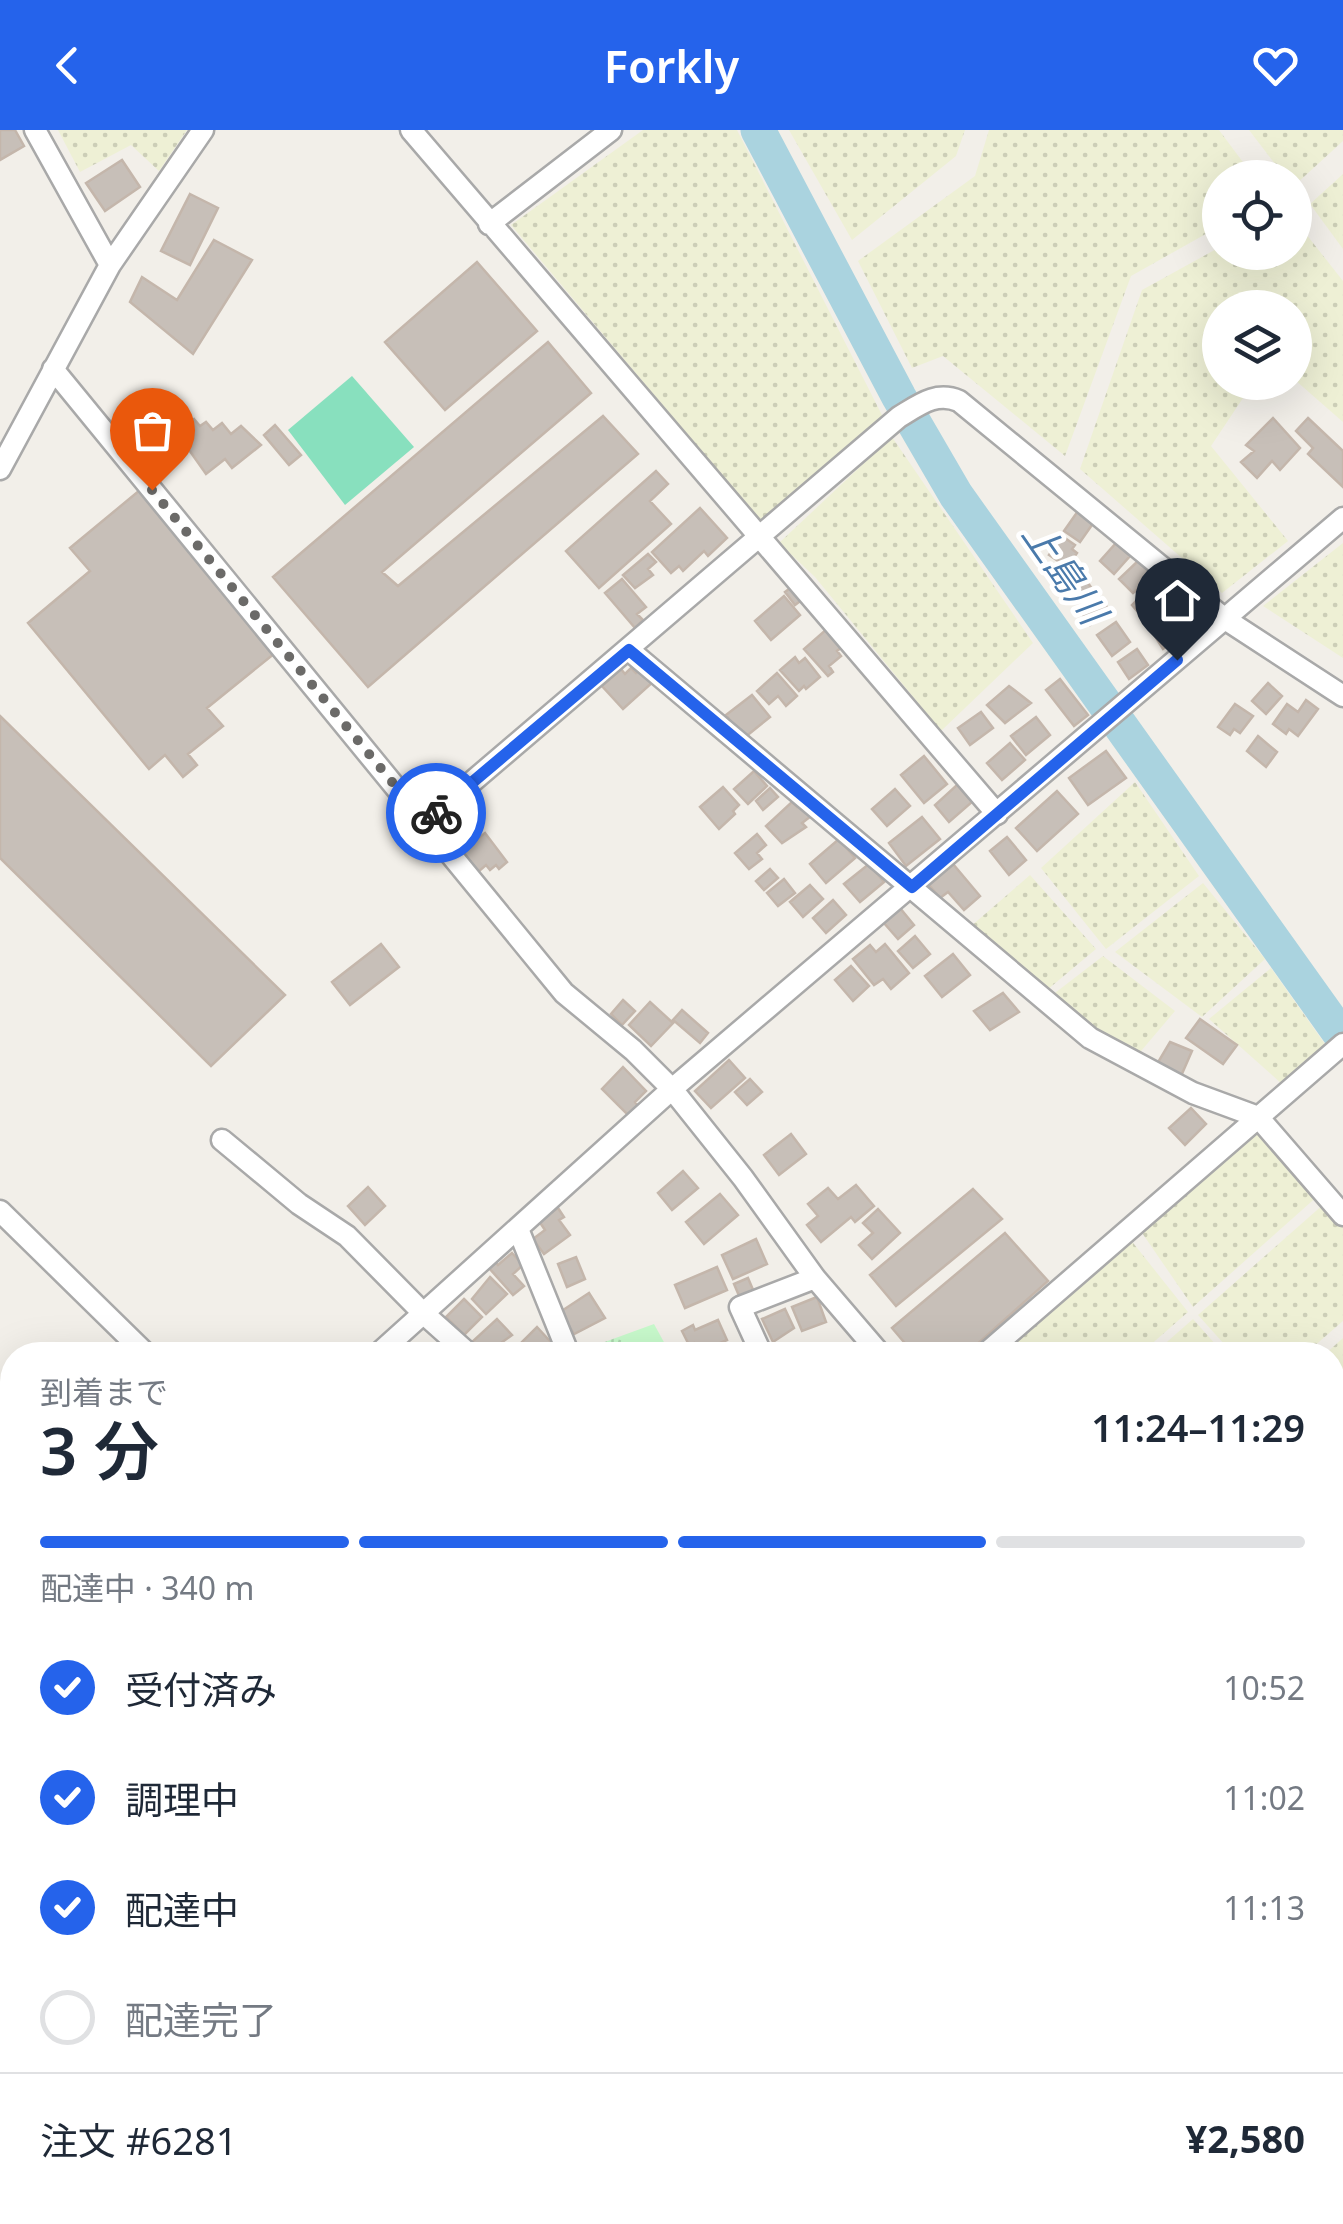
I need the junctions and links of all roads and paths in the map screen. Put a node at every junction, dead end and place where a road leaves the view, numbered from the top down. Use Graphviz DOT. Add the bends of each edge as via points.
graph roads {
  1 [pos="35,130"];
  2 [pos="203,130"];
  3 [pos="411,130"];
  4 [pos="611,130"];
  5 [pos="489,224"];
  6 [pos="110,265"];
  7 [pos="54,369"];
  8 [pos="0,468"];
  9 [pos="1343,518"];
  10 [pos="758,538"];
  11 [pos="1225,619"];
  12 [pos="629,650"];
  13 [pos="1343,696"];
  14 [pos="997,814"];
  15 [pos="425,822"];
  16 [pos="912,887"];
  17 [pos="1339,1047"];
  18 [pos="672,1089"];
  19 [pos="1258,1118"];
  20 [pos="222,1140"];
  21 [pos="0,1211"];
  22 [pos="1343,1215"];
  23 [pos="518,1229"];
  24 [pos="815,1278"];
  25 [pos="423,1313"];
  26 [pos="135,1342"];
  27 [pos="391,1342"];
  28 [pos="455,1342"];
  29 [pos="564,1342"];
  30 [pos="756,1342"];
  31 [pos="870,1342"];
  32 [pos="999,1342"];
  1 -- 6 [label="street"];
  2 -- 6 [label="street"];
  3 -- 5 [label="street"];
  4 -- 5 [label="street"];
  5 -- 10 [label="street"];
  6 -- 7 [label="street"];
  7 -- 8 [label="street"];
  7 -- 15 [label="street"];
  9 -- 11 [label="street"];
  10 -- 11 [label="street" via="899,418 929,398 948,396"];
  10 -- 12 [label="street"];
  10 -- 14 [label="street"];
  11 -- 13 [label="street"];
  11 -- 14 [label="street"];
  12 -- 15 [label="street"];
  12 -- 16 [label="street"];
  14 -- 16 [label="street"];
  15 -- 18 [label="street" via="564,993"];
  16 -- 18 [label="street"];
  16 -- 19 [label="street" via="1090,1038 1193,1093"];
  17 -- 19 [label="street"];
  18 -- 23 [label="street"];
  18 -- 24 [label="street"];
  19 -- 22 [label="street"];
  19 -- 32 [label="street"];
  20 -- 25 [label="street" via="347,1236"];
  21 -- 26 [label="street"];
  23 -- 25 [label="street"];
  23 -- 29 [label="street"];
  24 -- 30 [label="street" via="740,1308"];
  24 -- 31 [label="street"];
  25 -- 27 [label="street"];
  25 -- 28 [label="street"];
}
